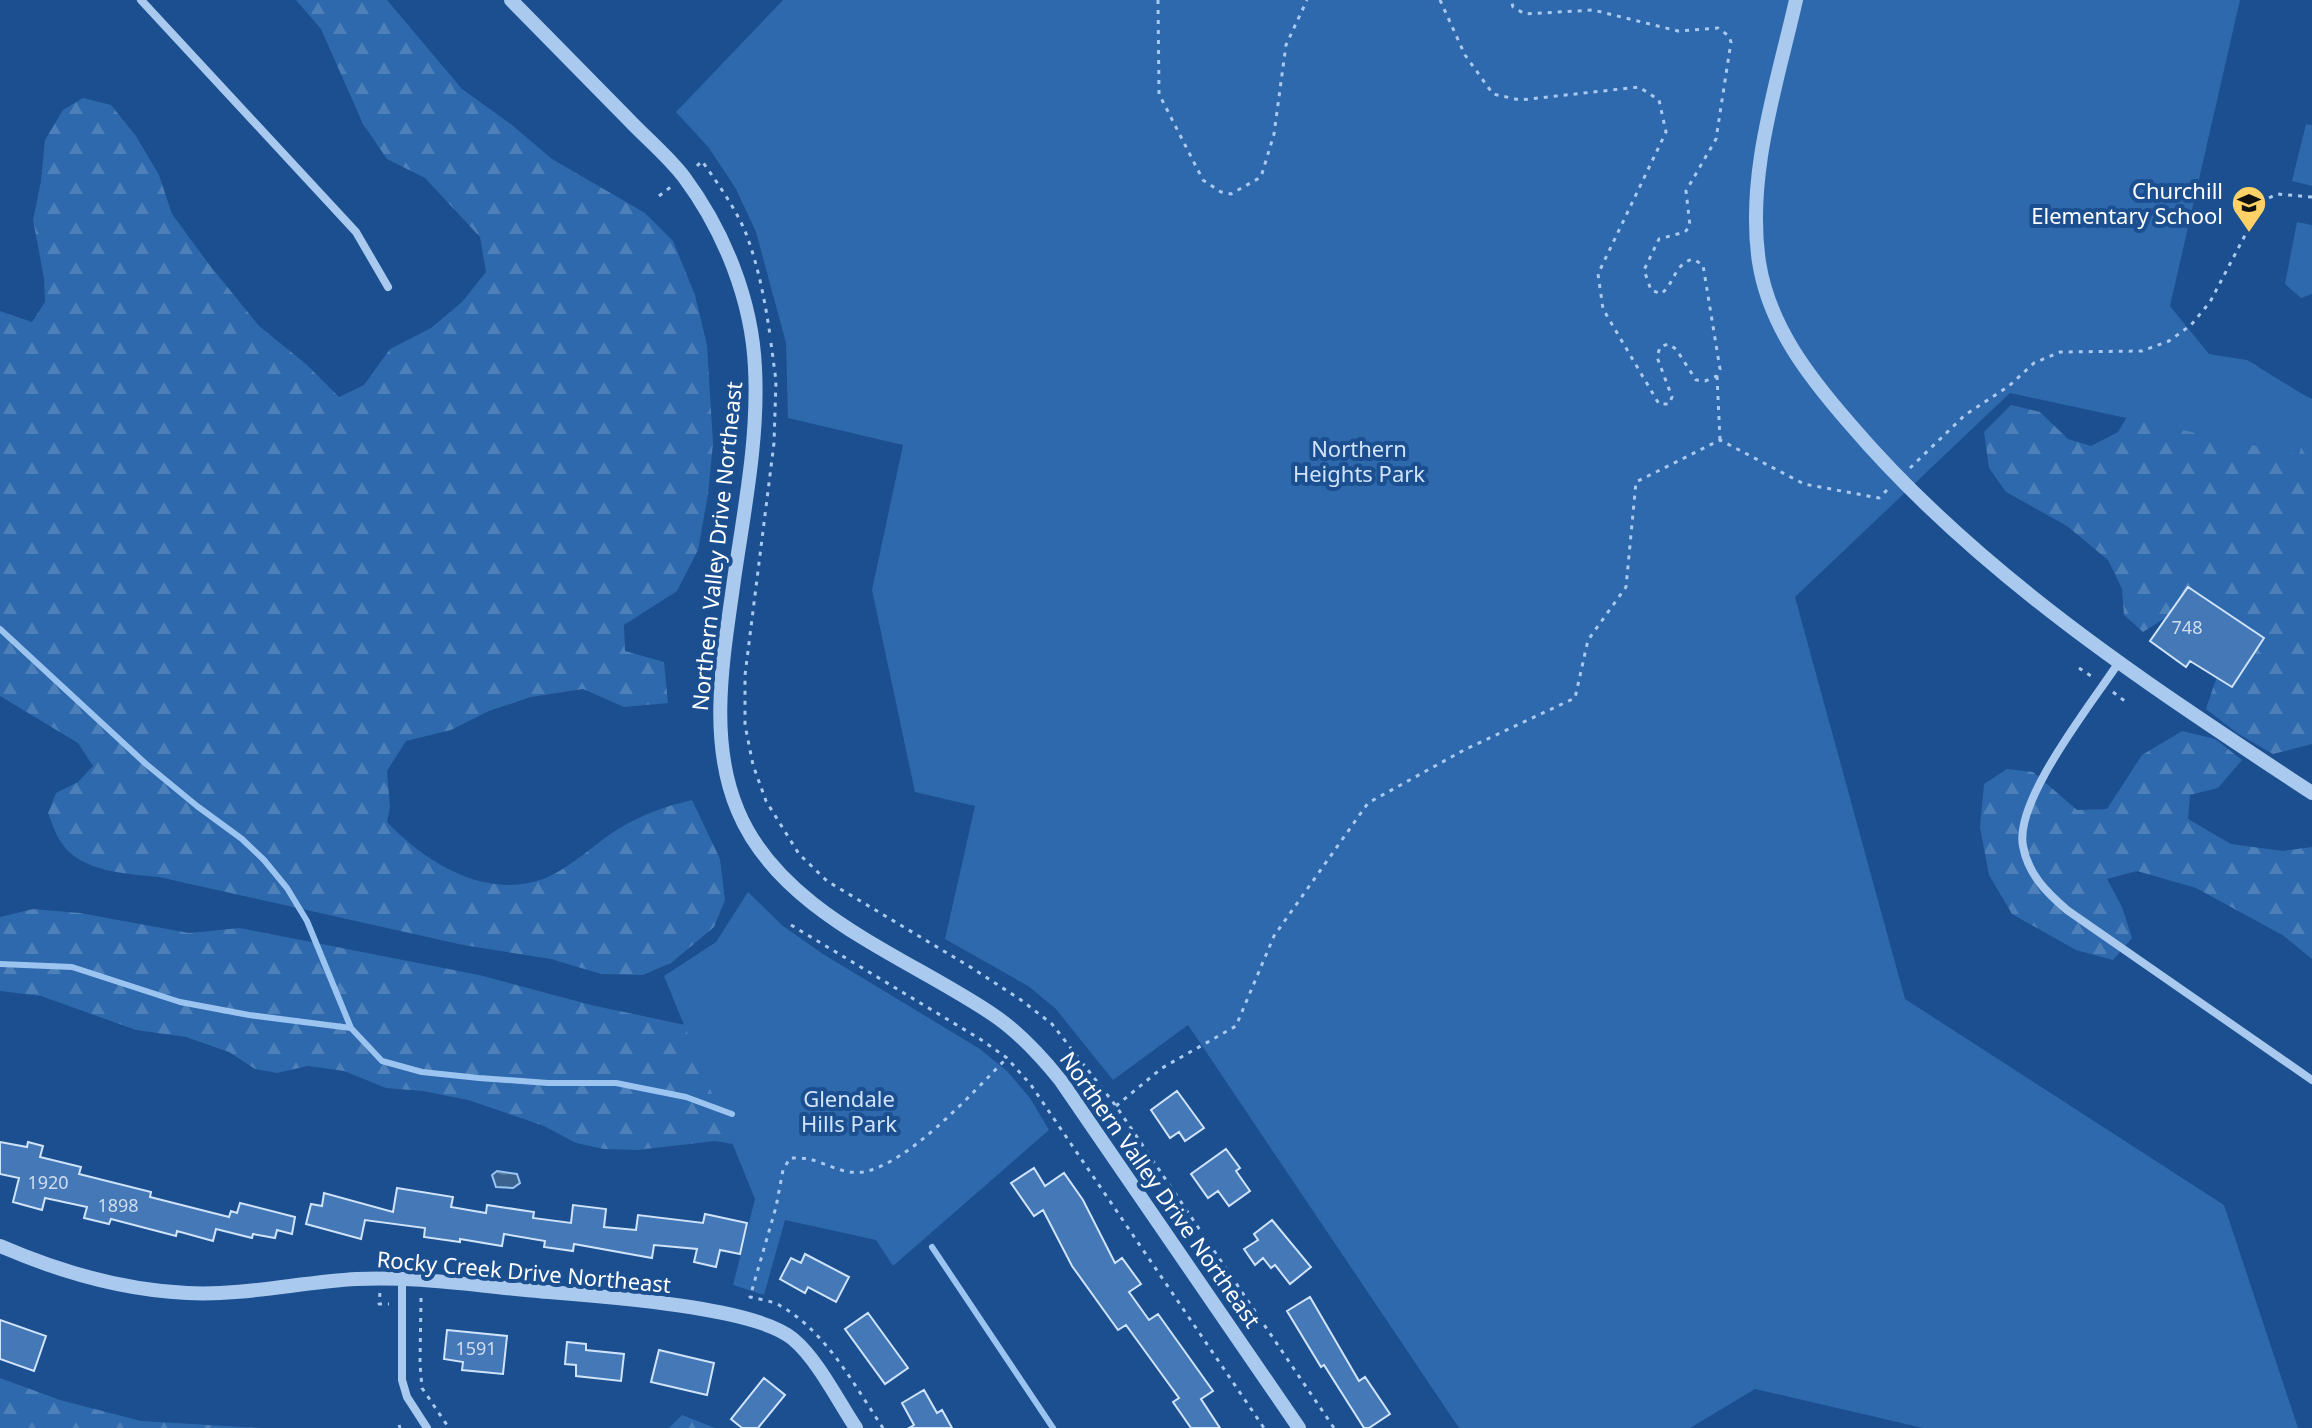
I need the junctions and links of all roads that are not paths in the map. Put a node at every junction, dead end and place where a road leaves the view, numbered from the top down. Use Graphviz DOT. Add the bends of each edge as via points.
graph roads {
  1 [pos="141,0"];
  2 [pos="511,0"];
  3 [pos="1796,0"];
  4 [pos="388,287"];
  5 [pos="2119,662"];
  6 [pos="2312,793"];
  7 [pos="2312,1080"];
  8 [pos="0,1246"];
  9 [pos="402,1278"];
  10 [pos="427,1428"];
  11 [pos="856,1428"];
  12 [pos="1299,1428"];
  1 -- 4 [label="street" via="356,232"];
  2 -- 12 [label="street, Northern Valley Drive Northeast" via="683,175 707,211 743,297 756,369 754,418 724,651 721,720 726,774 754,842 809,903 996,1016 1039,1053"];
  3 -- 5 [label="street" via="1757,203 1759,263 1781,328 1836,408 1900,478 2026,592"];
  5 -- 6 [label="street"];
  5 -- 7 [label="street" via="2025,815 2022,843 2030,870 2067,910"];
  8 -- 9 [label="street, Rocky Creek Drive Northeast" via="62,1270 145,1290 242,1292"];
  9 -- 10 [label="street" via="402,1380"];
  9 -- 11 [label="street, Rocky Creek Drive Northeast" via="657,1303 762,1322 806,1353"];
}
